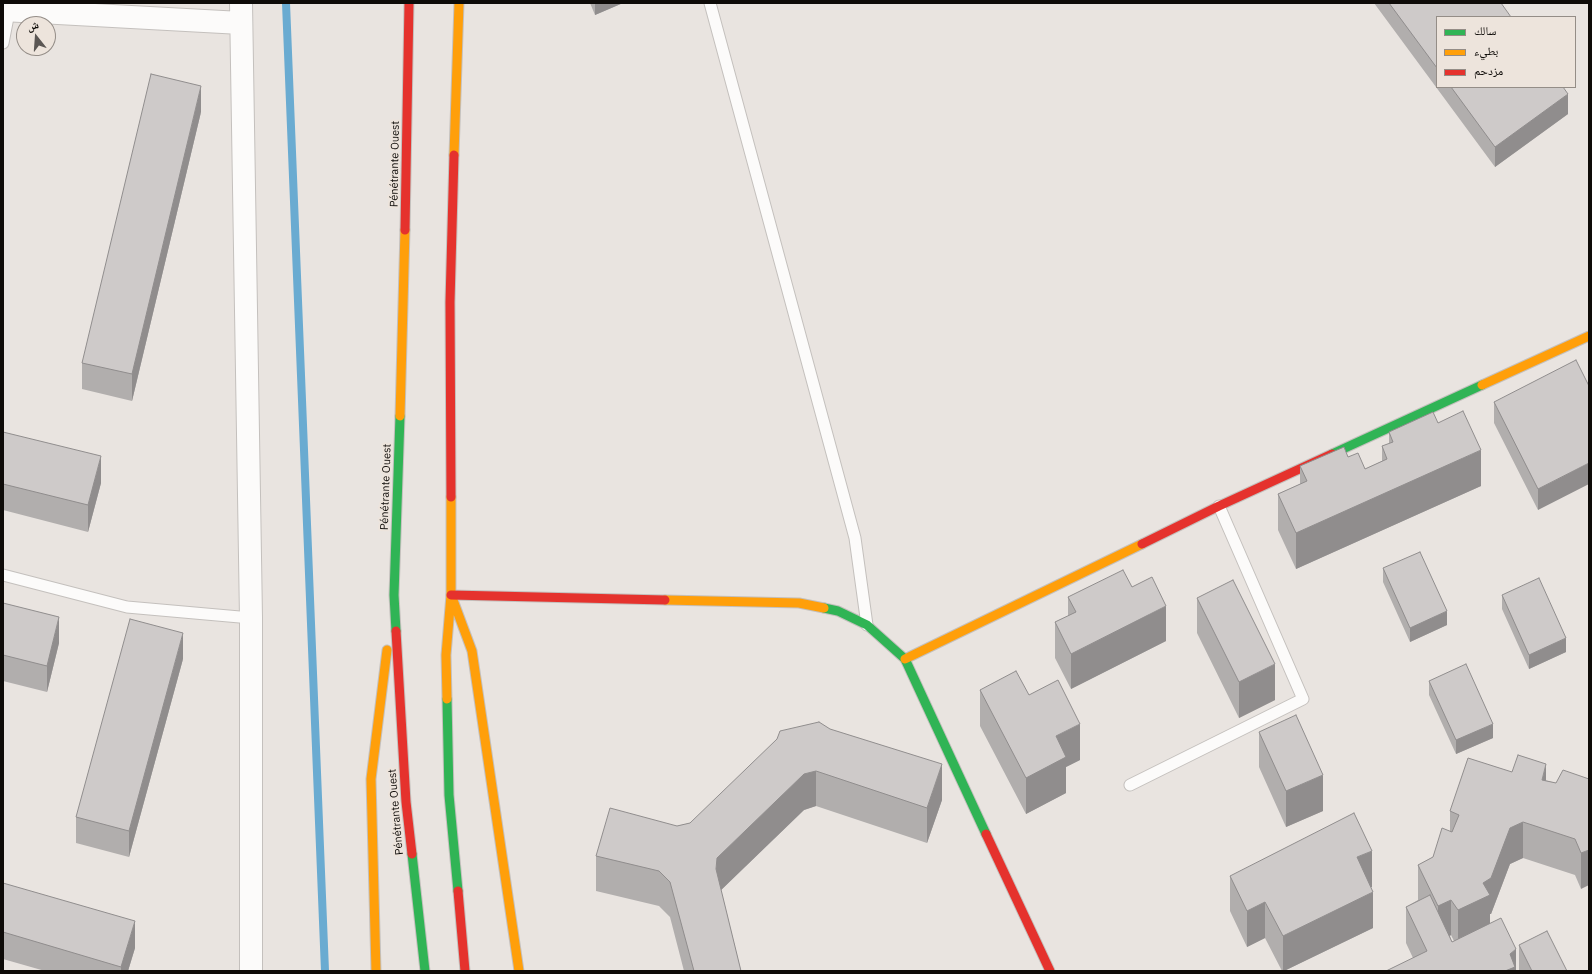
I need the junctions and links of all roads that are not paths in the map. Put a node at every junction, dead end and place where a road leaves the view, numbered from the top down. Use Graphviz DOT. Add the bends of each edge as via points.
graph roads {
  1 [pos="409,3"];
  2 [pos="459,3"];
  3 [pos="710,3"];
  4 [pos="8,8"];
  5 [pos="241,13"];
  6 [pos="3,43"];
  7 [pos="1589,336"];
  8 [pos="1219,506"];
  9 [pos="3,575"];
  10 [pos="394,595"];
  11 [pos="451,595"];
  12 [pos="251,618"];
  13 [pos="867,625"];
  14 [pos="905,659"];
  15 [pos="1130,785"];
  16 [pos="251,971"];
  17 [pos="376,971"];
  18 [pos="425,971"];
  19 [pos="465,971"];
  20 [pos="519,971"];
  21 [pos="1050,971"];
  1 -- 10 [label="main road, Pénétrante Ouest" via="404,310"];
  2 -- 11 [label="main road" via="450,302"];
  3 -- 13 [label="lane" via="855,538"];
  4 -- 5 [label="street"];
  4 -- 6 [label="lane"];
  5 -- 12 [label="street"];
  7 -- 8 [label="main road"];
  8 -- 14 [label="main road"];
  8 -- 15 [label="lane" via="1303,699"];
  9 -- 12 [label="lane" via="126,607"];
  10 -- 17 [label="main road" via="371,779"];
  10 -- 18 [label="main road, Pénétrante Ouest" via="406,802"];
  11 -- 13 [label="main road" via="799,603 838,610"];
  11 -- 19 [label="main road" via="446,655 449,794"];
  11 -- 20 [label="main road" via="472,651"];
  12 -- 16 [label="street"];
  13 -- 14 [label="main road"];
  14 -- 21 [label="main road"];
}
